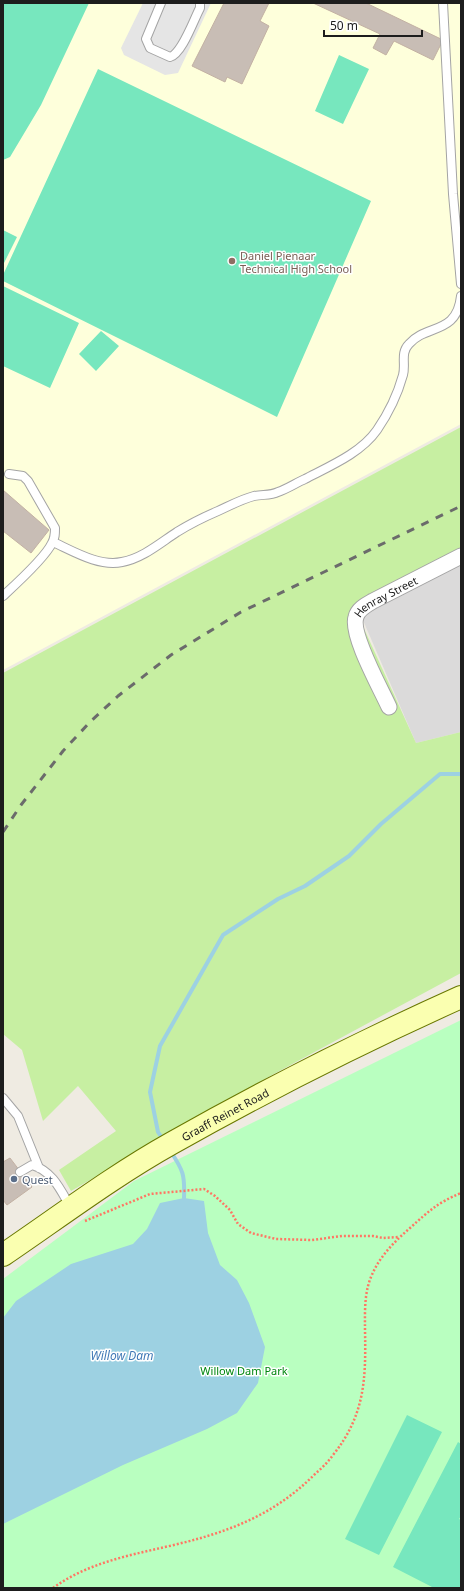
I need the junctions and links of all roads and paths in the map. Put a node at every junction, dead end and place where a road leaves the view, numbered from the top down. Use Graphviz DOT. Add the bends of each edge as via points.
graph roads {
  1 [pos="161,3"];
  2 [pos="200,3"];
  3 [pos="443,3"];
  4 [pos="461,284"];
  5 [pos="461,296"];
  6 [pos="9,474"];
  7 [pos="53,542"];
  8 [pos="461,556"];
  9 [pos="3,596"];
  10 [pos="389,707"];
  11 [pos="461,997"];
  12 [pos="3,1098"];
  13 [pos="39,1168"];
  14 [pos="20,1172"];
  15 [pos="461,1193"];
  16 [pos="74,1216"];
  17 [pos="399,1237"];
  18 [pos="3,1255"];
  19 [pos="53,1588"];
  1 -- 2 [label="lane" via="146,39 150,48 170,57 178,52 182,45"];
  3 -- 4 [label="lane" via="453,194"];
  5 -- 7 [label="lane" via="460,303 449,322 415,338 404,350 404,374 377,430 362,446 331,466 277,493 254,496 218,511 179,531 143,554 122,562 94,560"];
  6 -- 7 [label="lane" via="23,476 31,485 55,528"];
  7 -- 9 [label="lane" via="47,552"];
  8 -- 10 [label="street, Henray Street" via="363,606 356,616 356,631 360,645"];
  11 -- 16 [label="main road, Graaff Reinet Road" via="287,1081 170,1144"];
  12 -- 13 [label="lane" via="18,1116"];
  13 -- 14 [label="lane" via="32,1166"];
  13 -- 16 [label="lane" via="52,1177"];
  15 -- 17 [label="path" via="430,1209"];
  16 -- 17 [label="path" via="111,1211 150,1194 204,1189 230,1210 238,1224 251,1233 276,1239 312,1240 342,1236"];
  16 -- 18 [label="main road, Graaff Reinet Road"];
  17 -- 19 [label="path" via="385,1252 370,1278 365,1308 366,1372 362,1397 342,1443 327,1462 288,1499 256,1517 209,1535 94,1566 71,1576"];
}
